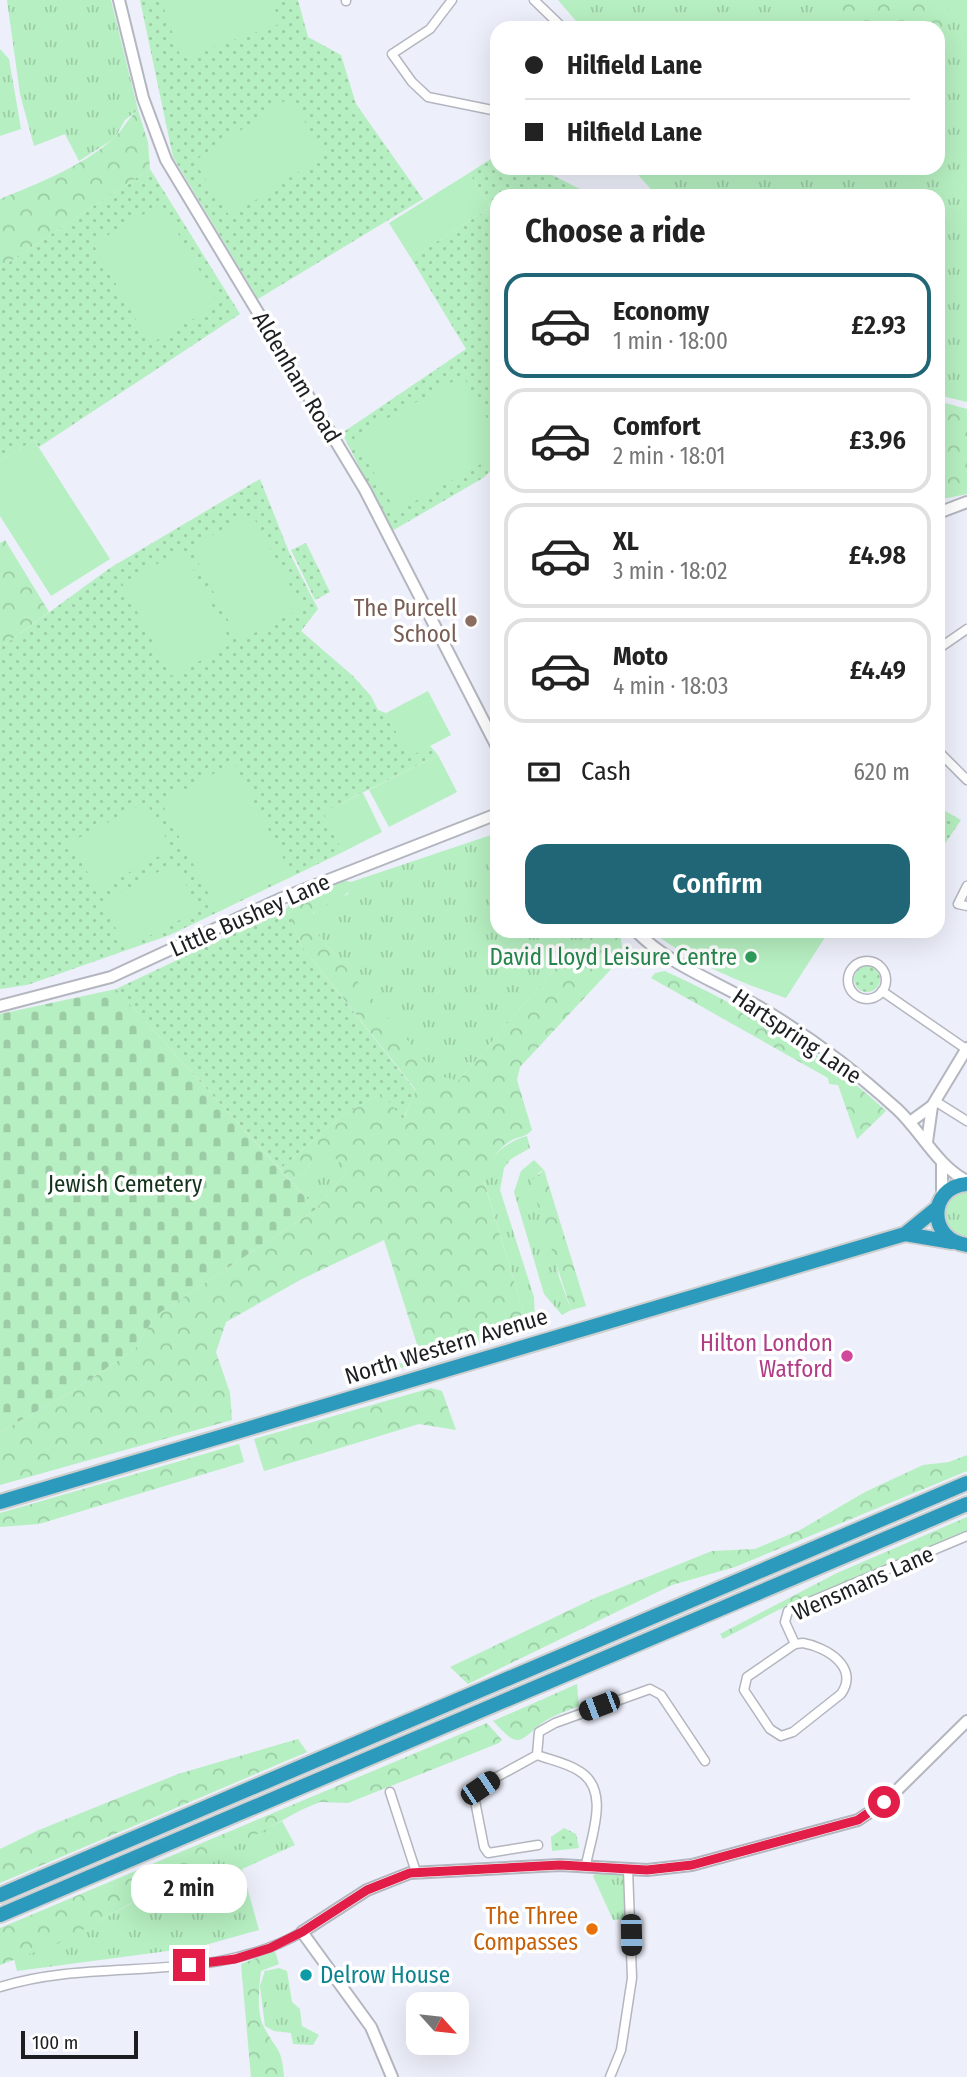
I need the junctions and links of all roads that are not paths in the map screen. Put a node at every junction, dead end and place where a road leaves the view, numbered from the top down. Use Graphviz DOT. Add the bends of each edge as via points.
graph roads {
  1 [pos="119,0"];
  2 [pos="452,0"];
  3 [pos="534,0"];
  4 [pos="556,21"];
  5 [pos="490,110"];
  6 [pos="967,502"];
  7 [pos="945,510"];
  8 [pos="967,629"];
  9 [pos="945,644"];
  10 [pos="490,733"];
  11 [pos="945,758"];
  12 [pos="967,780"];
  13 [pos="490,817"];
  14 [pos="967,887"];
  15 [pos="967,906"];
  16 [pos="644,938"];
  17 [pos="882,991"];
  18 [pos="0,1006"];
  19 [pos="966,1049"];
  20 [pos="933,1104"];
  21 [pos="967,1121"];
  22 [pos="910,1122"];
  23 [pos="927,1143"];
  24 [pos="942,1163"];
  25 [pos="967,1183"];
  26 [pos="940,1202"];
  27 [pos="905,1234"];
  28 [pos="962,1245"];
  29 [pos="967,1483"];
  30 [pos="0,1502"];
  31 [pos="967,1504"];
  32 [pos="967,1536"];
  33 [pos="794,1644"];
  34 [pos="967,1721"];
  35 [pos="537,1755"];
  36 [pos="705,1761"];
  37 [pos="390,1791"];
  38 [pos="538,1846"];
  39 [pos="586,1865"];
  40 [pos="628,1869"];
  41 [pos="416,1872"];
  42 [pos="0,1895"];
  43 [pos="0,1915"];
  44 [pos="302,1932"];
  45 [pos="0,1987"];
  46 [pos="393,2077"];
  47 [pos="610,2077"];
  1 -- 10 [label="street, Aldenham Road" via="143,98 166,160 365,491"];
  2 -- 5 [label="street" via="430,29 392,54 428,97"];
  3 -- 4 [label="street"];
  6 -- 7 [label="street"];
  8 -- 9 [label="street"];
  11 -- 12 [label="street"];
  13 -- 18 [label="street, Little Bushey Lane" via="280,899 111,976"];
  14 -- 15 [label="street" via="958,904"];
  16 -- 22 [label="street, Hartspring Lane" via="667,957 754,1003 820,1047"];
  17 -- 17 [label="street" via="868,999 856,996 849,986 852,968 862,961 880,967 886,977"];
  17 -- 19 [label="street"];
  19 -- 20 [label="street"];
  20 -- 21 [label="street"];
  20 -- 22 [label="street"];
  20 -- 23 [label="street"];
  22 -- 23 [label="street, Hartspring Lane"];
  23 -- 24 [label="street, Hartspring Lane"];
  24 -- 25 [label="street, Hartspring Lane"];
  24 -- 26 [label="street"];
  25 -- 26 [label="highway, North Western Avenue" via="956,1186"];
  26 -- 27 [label="highway, North Western Avenue"];
  26 -- 28 [label="highway" via="939,1227"];
  27 -- 28 [label="highway, North Western Avenue"];
  27 -- 30 [label="highway, North Western Avenue"];
  29 -- 42 [label="highway"];
  31 -- 43 [label="highway"];
  32 -- 33 [label="street, Wensmans Lane" via="788,1611 785,1622"];
  33 -- 33 [label="street, Wensmans Lane" via="747,1677 743,1687 770,1728 781,1736 793,1732 841,1694 847,1679 846,1670 832,1653"];
  34 -- 40 [label="street" via="884,1802 858,1820 692,1865"];
  35 -- 36 [label="street" via="539,1732 650,1689 661,1695"];
  35 -- 38 [label="street" via="480,1788 474,1800 488,1853"];
  35 -- 39 [label="street" via="579,1771 595,1790 597,1811"];
  37 -- 41 [label="street"];
  39 -- 40 [label="street"];
  39 -- 41 [label="street"];
  40 -- 47 [label="street" via="632,1978 621,2050"];
  41 -- 44 [label="street" via="367,1890"];
  44 -- 45 [label="street" via="270,1948 221,1961 46,1978"];
  44 -- 46 [label="street" via="370,2027"];
}
